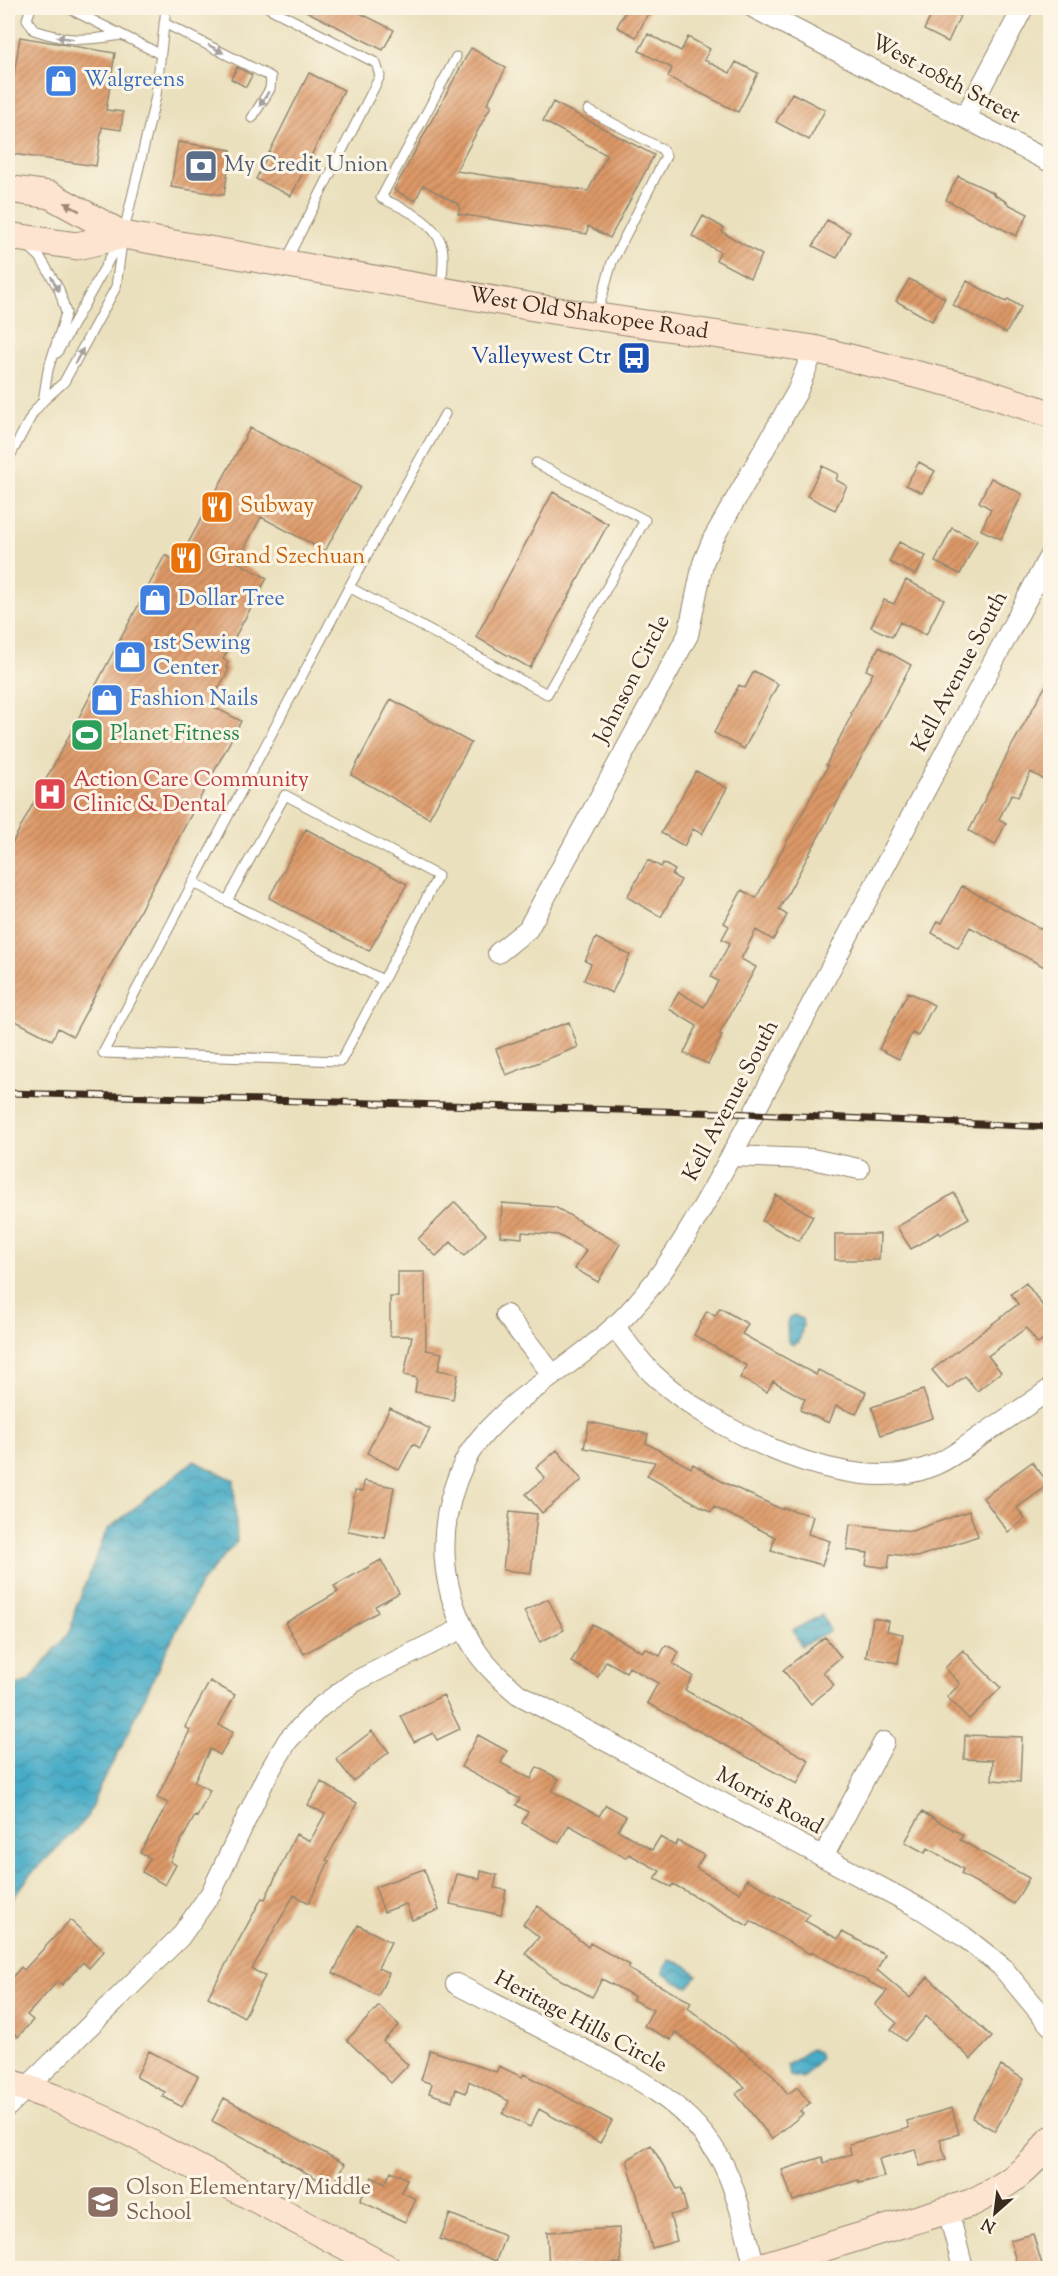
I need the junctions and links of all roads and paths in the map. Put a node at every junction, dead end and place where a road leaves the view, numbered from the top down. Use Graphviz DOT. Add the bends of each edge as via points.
graph roads {
  1 [pos="31,8"];
  2 [pos="68,8"];
  3 [pos="166,8"];
  4 [pos="269,8"];
  5 [pos="754,8"];
  6 [pos="1023,8"];
  7 [pos="164,22"];
  8 [pos="121,35"];
  9 [pos="160,54"];
  10 [pos="456,57"];
  11 [pos="588,110"];
  12 [pos="964,117"];
  13 [pos="252,118"];
  14 [pos="1050,162"];
  15 [pos="8,189"];
  16 [pos="123,235"];
  17 [pos="13,237"];
  18 [pos="285,263"];
  19 [pos="441,290"];
  20 [pos="596,317"];
  21 [pos="814,349"];
  22 [pos="48,370"];
  23 [pos="43,401"];
  24 [pos="445,414"];
  25 [pos="1050,414"];
  26 [pos="8,460"];
  27 [pos="536,463"];
  28 [pos="1050,555"];
  29 [pos="349,587"];
  30 [pos="193,882"];
  31 [pos="227,900"];
  32 [pos="498,953"];
  33 [pos="383,980"];
  34 [pos="731,1156"];
  35 [pos="859,1168"];
  36 [pos="506,1315"];
  37 [pos="614,1326"];
  38 [pos="553,1375"];
  39 [pos="1050,1389"];
  40 [pos="463,1628"];
  41 [pos="884,1742"];
  42 [pos="823,1857"];
  43 [pos="456,1984"];
  44 [pos="1050,2025"];
  45 [pos="14,2092"];
  46 [pos="1050,2140"];
  47 [pos="948,2211"];
  48 [pos="387,2268"];
  49 [pos="756,2268"];
  50 [pos="963,2268"];
  8 -- 1 [label="lane, one-way" via="85,41 57,38 34,30 27,19"];
  2 -- 8 [label="lane"];
  3 -- 7 [label="lane"];
  4 -- 18 [label="lane" via="376,63 380,76"];
  5 -- 12 [label="street, West 108th Street"];
  6 -- 12 [label="street"];
  7 -- 9 [label="lane"];
  7 -- 13 [label="lane, one-way" via="271,77 270,89"];
  8 -- 9 [label="lane"];
  9 -- 16 [label="lane" via="156,96"];
  10 -- 19 [label="lane" via="381,198 407,210 435,232 443,257"];
  11 -- 20 [label="lane" via="662,149 666,156 612,262"];
  12 -- 14 [label="street, West 108th Street"];
  16 -- 15 [label="main road, West Old Shakopee Road, one-way" via="50,195"];
  16 -- 17 [label="main road, West Old Shakopee Road" via="77,246"];
  16 -- 18 [label="main road, West Old Shakopee Road"];
  16 -- 22 [label="lane"];
  23 -- 16 [label="lane, one-way" via="64,382 111,298"];
  17 -- 22 [label="lane, one-way" via="40,257 59,289 66,313"];
  18 -- 19 [label="main road, West Old Shakopee Road"];
  19 -- 20 [label="main road, West Old Shakopee Road"];
  20 -- 21 [label="main road, West Old Shakopee Road"];
  21 -- 25 [label="main road, West Old Shakopee Road" via="975,389"];
  21 -- 32 [label="street, Johnson Circle" via="797,392 706,555 687,635 528,929"];
  22 -- 23 [label="lane"];
  23 -- 26 [label="lane"];
  24 -- 29 [label="lane"];
  27 -- 29 [label="lane" via="645,520 547,694"];
  28 -- 34 [label="street, Kell Avenue South"];
  29 -- 30 [label="lane"];
  30 -- 31 [label="lane"];
  30 -- 33 [label="lane" via="103,1053 340,1061"];
  31 -- 33 [label="lane"];
  31 -- 33 [label="lane" via="285,795 438,876"];
  34 -- 35 [label="street" via="812,1159"];
  34 -- 37 [label="street, Kell Avenue South" via="684,1241"];
  36 -- 38 [label="street"];
  37 -- 38 [label="street, Kell Avenue South"];
  37 -- 39 [label="street" via="653,1374 734,1431 816,1465 859,1474 883,1476 933,1466"];
  38 -- 40 [label="street, Kell Avenue South" via="487,1431 466,1460 453,1491 444,1526 444,1561"];
  40 -- 42 [label="street, Morris Road" via="478,1653 518,1695"];
  40 -- 45 [label="street" via="354,1682 319,1707 288,1740 266,1777 211,1893 180,1937"];
  41 -- 42 [label="street"];
  42 -- 44 [label="street, Morris Road" via="963,1936 1001,1966"];
  43 -- 49 [label="street, Heritage Hills Circle" via="638,2078 672,2101 700,2130 723,2164 738,2201"];
  45 -- 48 [label="main road" via="52,2097 110,2122"];
  46 -- 47 [label="main road" via="1028,2168 1002,2188"];
  47 -- 49 [label="main road"];
  47 -- 50 [label="street"];
}
